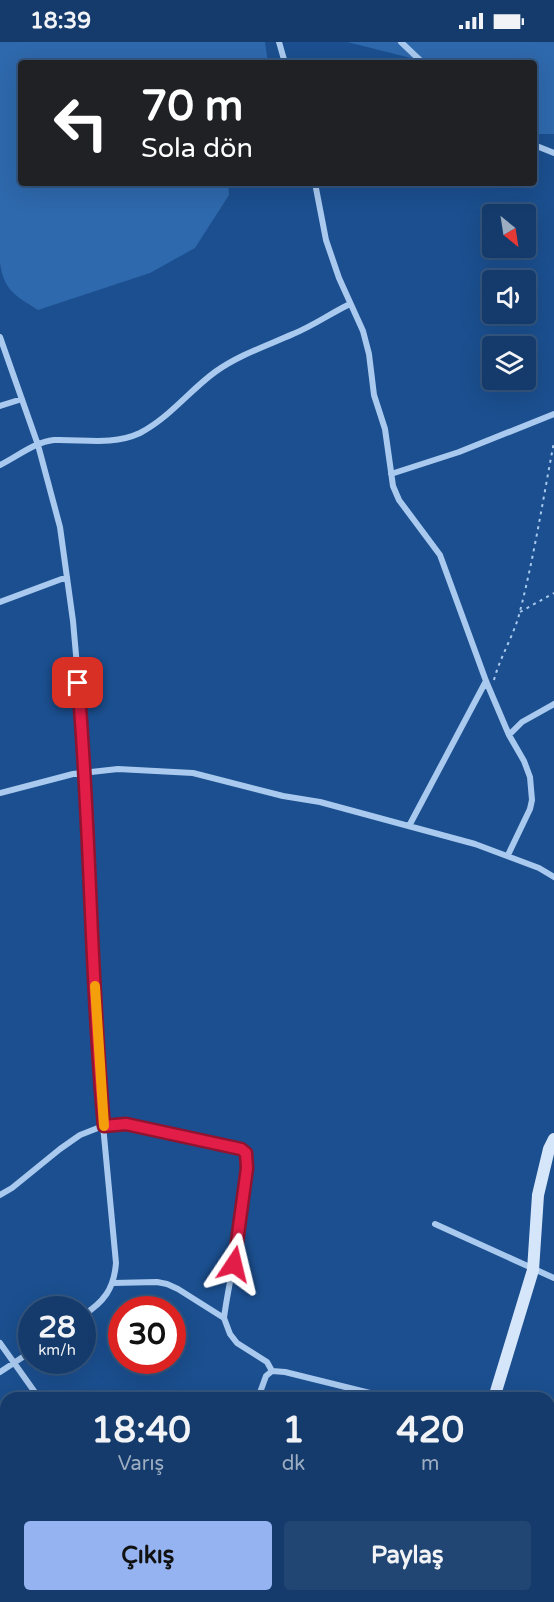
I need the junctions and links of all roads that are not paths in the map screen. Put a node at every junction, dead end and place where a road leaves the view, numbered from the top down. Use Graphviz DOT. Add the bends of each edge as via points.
graph roads {
  1 [pos="401,42"];
  2 [pos="281,43"];
  3 [pos="284,60"];
  4 [pos="420,60"];
  5 [pos="537,145"];
  6 [pos="554,153"];
  7 [pos="315,186"];
  8 [pos="350,304"];
  9 [pos="0,337"];
  10 [pos="22,399"];
  11 [pos="0,406"];
  12 [pos="554,414"];
  13 [pos="38,445"];
  14 [pos="0,465"];
  15 [pos="391,474"];
  16 [pos="67,577"];
  17 [pos="0,602"];
  18 [pos="486,681"];
  19 [pos="554,704"];
  20 [pos="509,735"];
  21 [pos="84,773"];
  22 [pos="0,793"];
  23 [pos="409,826"];
  24 [pos="508,855"];
  25 [pos="554,877"];
  26 [pos="104,1126"];
  27 [pos="554,1139"];
  28 [pos="0,1195"];
  29 [pos="435,1224"];
  30 [pos="533,1270"];
  31 [pos="554,1278"];
  32 [pos="113,1283"];
  33 [pos="96,1306"];
  34 [pos="224,1318"];
  35 [pos="0,1344"];
  36 [pos="18,1360"];
  37 [pos="14,1363"];
  38 [pos="272,1371"];
  39 [pos="0,1372"];
  40 [pos="35,1392"];
  41 [pos="260,1392"];
  42 [pos="356,1392"];
  43 [pos="496,1392"];
  1 -- 4 [label="street"];
  2 -- 3 [label="street"];
  5 -- 6 [label="street"];
  7 -- 8 [label="street" via="326,240"];
  8 -- 13 [label="street" via="216,372 167,415 138,434 120,440 52,440"];
  8 -- 15 [label="street" via="369,354"];
  9 -- 10 [label="street"];
  10 -- 11 [label="street"];
  10 -- 13 [label="street"];
  12 -- 15 [label="street"];
  13 -- 14 [label="street"];
  13 -- 16 [label="street" via="60,527"];
  15 -- 18 [label="street" via="399,500 440,555"];
  16 -- 17 [label="street"];
  16 -- 21 [label="street"];
  18 -- 20 [label="street"];
  18 -- 23 [label="street"];
  19 -- 20 [label="street" via="528,718"];
  20 -- 24 [label="street" via="530,777 532,800"];
  21 -- 22 [label="street"];
  21 -- 23 [label="street" via="118,769 193,773"];
  21 -- 26 [label="street"];
  23 -- 24 [label="street"];
  24 -- 25 [label="street"];
  26 -- 28 [label="street" via="80,1135"];
  26 -- 32 [label="street" via="116,1263"];
  26 -- 34 [label="street" via="126,1124 246,1153 238,1246"];
  27 -- 30 [label="street" via="538,1195"];
  29 -- 30 [label="street"];
  30 -- 31 [label="street"];
  30 -- 43 [label="street"];
  32 -- 33 [label="street"];
  32 -- 34 [label="street" via="167,1284"];
  34 -- 38 [label="street" via="237,1343 267,1362"];
  35 -- 37 [label="street"];
  36 -- 37 [label="street"];
  37 -- 39 [label="street"];
  37 -- 40 [label="street"];
  38 -- 41 [label="street"];
  38 -- 42 [label="street"];
}
